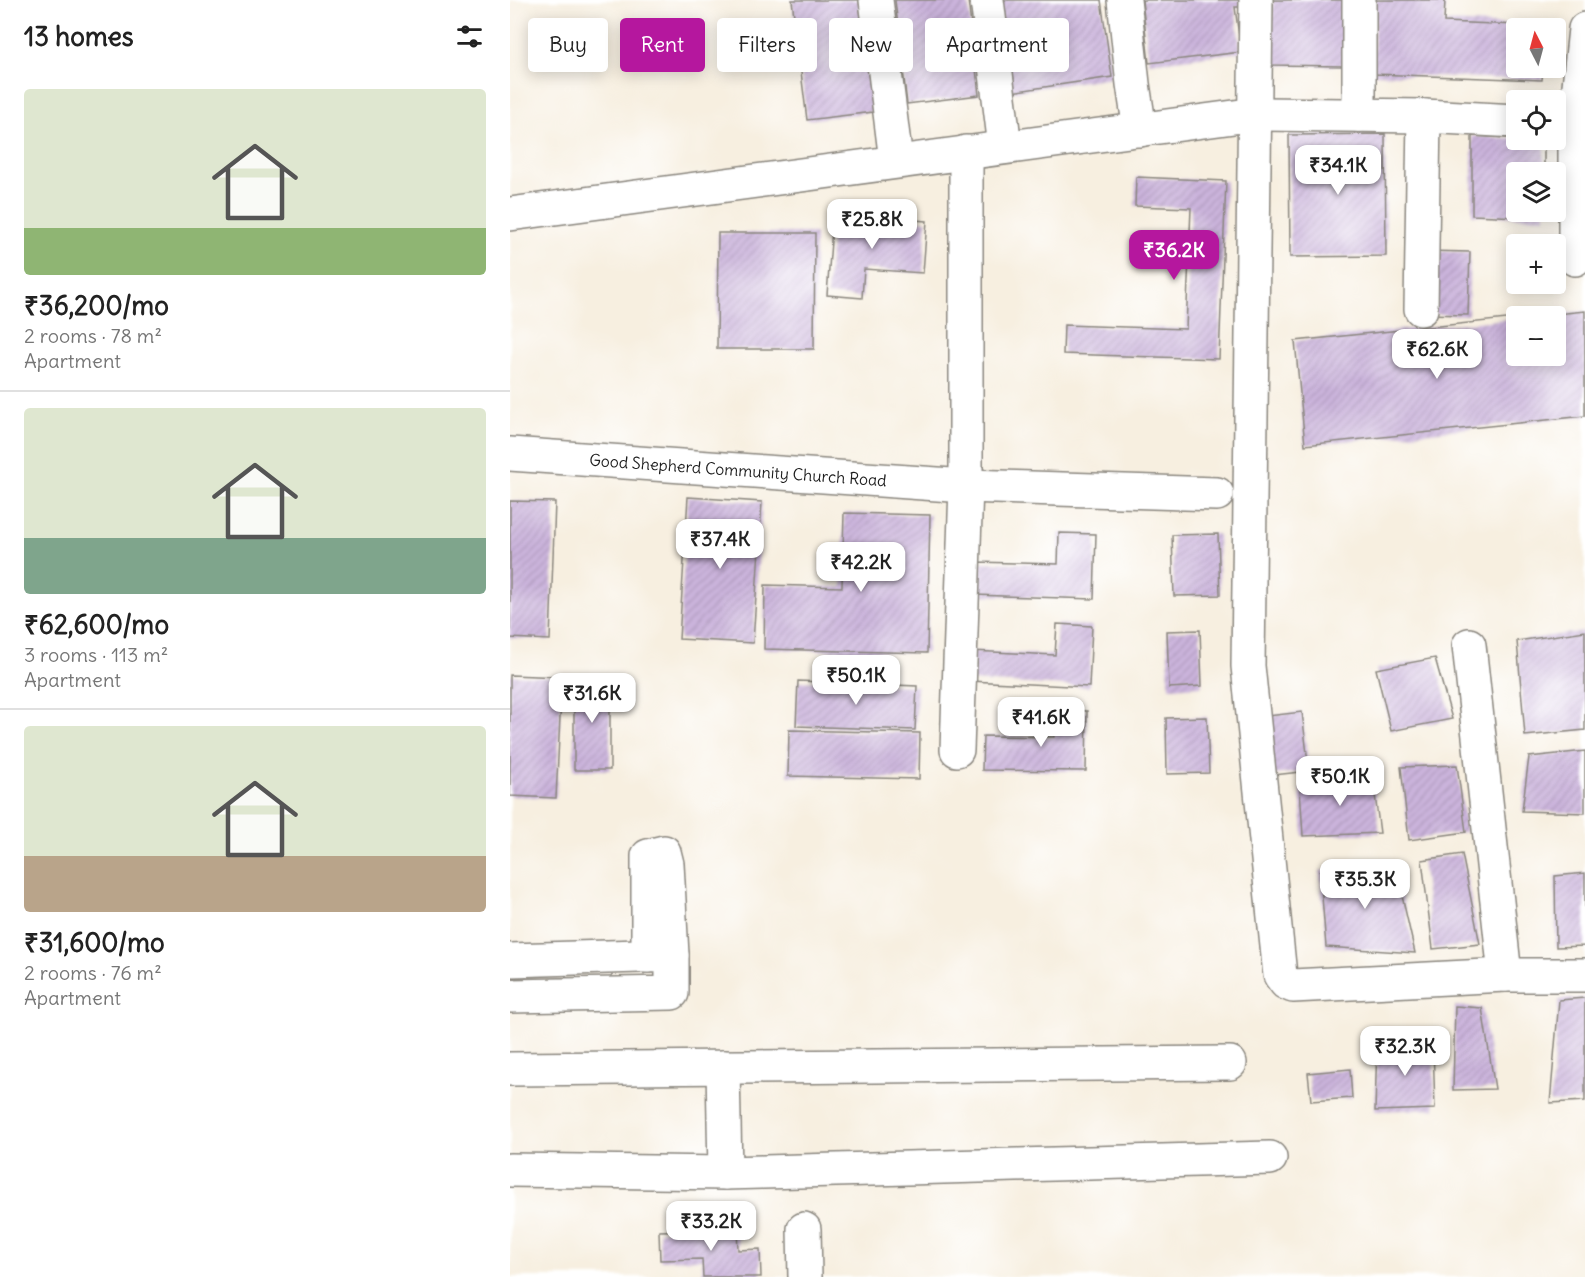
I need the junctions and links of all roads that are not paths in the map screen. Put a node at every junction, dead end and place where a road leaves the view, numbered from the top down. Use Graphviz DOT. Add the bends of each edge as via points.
graph roads {
  1 [pos="876,0"];
  2 [pos="987,0"];
  3 [pos="1124,0"];
  4 [pos="1256,0"];
  5 [pos="1359,0"];
  6 [pos="1585,29"];
  7 [pos="1256,114"];
  8 [pos="1359,115"];
  9 [pos="1573,115"];
  10 [pos="1424,116"];
  11 [pos="1506,120"];
  12 [pos="1140,130"];
  13 [pos="1005,147"];
  14 [pos="966,152"];
  15 [pos="896,161"];
  16 [pos="510,214"];
  17 [pos="1575,259"];
  18 [pos="1421,309"];
  19 [pos="510,454"];
  20 [pos="966,486"];
  21 [pos="1217,494"];
  22 [pos="1469,645"];
  23 [pos="957,750"];
  24 [pos="510,960"];
  25 [pos="1504,975"];
  26 [pos="1585,975"];
  27 [pos="510,996"];
  28 [pos="1230,1063"];
  29 [pos="723,1067"];
  30 [pos="510,1069"];
  31 [pos="1270,1158"];
  32 [pos="510,1170"];
  33 [pos="725,1173"];
  34 [pos="804,1229"];
  35 [pos="805,1277"];
  1 -- 15 [label="street"];
  2 -- 13 [label="street"];
  3 -- 12 [label="street"];
  4 -- 7 [label="street"];
  5 -- 8 [label="street"];
  6 -- 9 [label="street"];
  7 -- 8 [label="street"];
  7 -- 12 [label="street"];
  7 -- 25 [label="street" via="1248,666 1280,975 1293,986"];
  8 -- 10 [label="street"];
  9 -- 17 [label="street"];
  10 -- 11 [label="street"];
  10 -- 18 [label="street"];
  12 -- 13 [label="street"];
  13 -- 14 [label="street"];
  14 -- 15 [label="street"];
  14 -- 20 [label="street"];
  15 -- 16 [label="street"];
  19 -- 20 [label="street, Good Shepherd Community Church Road"];
  20 -- 21 [label="street, Good Shepherd Community Church Road"];
  20 -- 23 [label="street"];
  22 -- 25 [label="street"];
  24 -- 27 [label="street" via="660,956 672,993"];
  25 -- 26 [label="street"];
  28 -- 29 [label="street"];
  29 -- 30 [label="street"];
  29 -- 33 [label="street"];
  31 -- 33 [label="street"];
  32 -- 33 [label="street"];
  34 -- 35 [label="street"];
}
